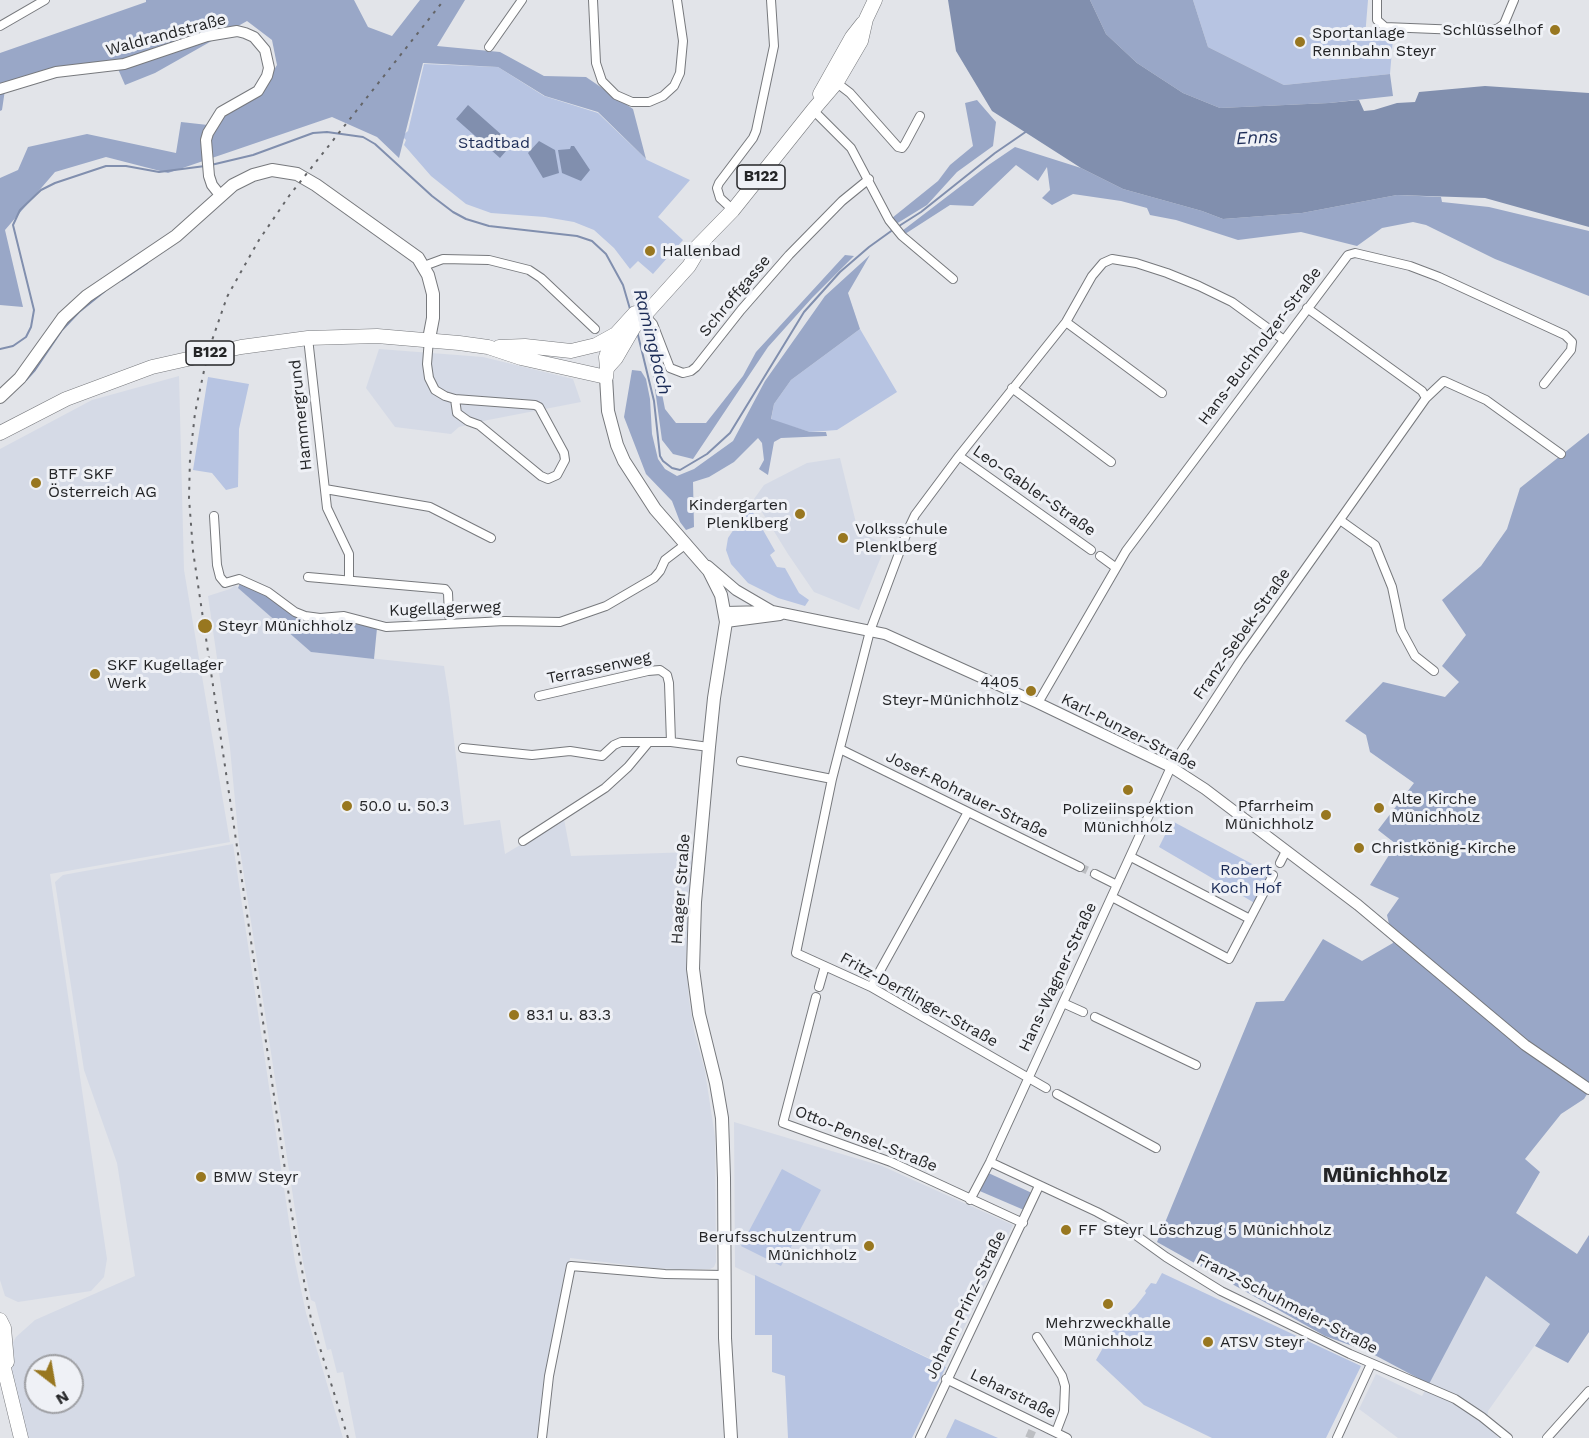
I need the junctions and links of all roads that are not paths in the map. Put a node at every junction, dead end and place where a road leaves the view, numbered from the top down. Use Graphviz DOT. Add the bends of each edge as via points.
graph roads {
  1 [pos="45,0"];
  2 [pos="522,0"];
  3 [pos="593,0"];
  4 [pos="677,0"];
  5 [pos="771,0"];
  6 [pos="875,0"];
  7 [pos="1377,0"];
  8 [pos="1514,0"];
  9 [pos="0,26"];
  10 [pos="489,47"];
  11 [pos="833,80"];
  12 [pos="0,89"];
  13 [pos="813,110"];
  14 [pos="920,116"];
  15 [pos="869,179"];
  16 [pos="220,195"];
  17 [pos="733,210"];
  18 [pos="424,266"];
  19 [pos="952,279"];
  20 [pos="1307,309"];
  21 [pos="642,313"];
  22 [pos="1066,322"];
  23 [pos="595,329"];
  24 [pos="616,334"];
  25 [pos="308,338"];
  26 [pos="429,339"];
  27 [pos="1284,340"];
  28 [pos="488,347"];
  29 [pos="571,351"];
  30 [pos="606,372"];
  31 [pos="1544,384"];
  32 [pos="1012,388"];
  33 [pos="1162,393"];
  34 [pos="0,397"];
  35 [pos="1426,398"];
  36 [pos="455,399"];
  37 [pos="0,433"];
  38 [pos="1561,454"];
  39 [pos="959,456"];
  40 [pos="1111,462"];
  41 [pos="325,489"];
  42 [pos="214,516"];
  43 [pos="1340,520"];
  44 [pos="491,538"];
  45 [pos="686,543"];
  46 [pos="1091,550"];
  47 [pos="1100,556"];
  48 [pos="701,561"];
  49 [pos="1115,567"];
  50 [pos="308,577"];
  51 [pos="349,580"];
  52 [pos="771,611"];
  53 [pos="784,615"];
  54 [pos="449,616"];
  55 [pos="726,617"];
  56 [pos="870,631"];
  57 [pos="1434,671"];
  58 [pos="539,696"];
  59 [pos="1038,703"];
  60 [pos="670,742"];
  61 [pos="648,743"];
  62 [pos="710,747"];
  63 [pos="463,748"];
  64 [pos="840,749"];
  65 [pos="741,761"];
  66 [pos="1171,767"];
  67 [pos="832,779"];
  68 [pos="968,812"];
  69 [pos="523,841"];
  70 [pos="1286,851"];
  71 [pos="1131,856"];
  72 [pos="1280,863"];
  73 [pos="1080,867"];
  74 [pos="1095,874"];
  75 [pos="1273,875"];
  76 [pos="1117,885"];
  77 [pos="1112,897"];
  78 [pos="1250,919"];
  79 [pos="796,953"];
  80 [pos="825,966"];
  81 [pos="819,987"];
  82 [pos="871,987"];
  83 [pos="816,997"];
  84 [pos="1063,1003"];
  85 [pos="1083,1012"];
  86 [pos="1095,1017"];
  87 [pos="1196,1065"];
  88 [pos="1027,1078"];
  89 [pos="1046,1088"];
  90 [pos="1589,1089"];
  91 [pos="1057,1094"];
  92 [pos="1156,1148"];
  93 [pos="990,1162"];
  94 [pos="1039,1186"];
  95 [pos="970,1200"];
  96 [pos="1023,1223"];
  97 [pos="724,1275"];
  98 [pos="0,1320"];
  99 [pos="1037,1337"];
  100 [pos="0,1352"];
  101 [pos="1371,1364"];
  102 [pos="946,1379"];
  103 [pos="8,1382"];
  104 [pos="1589,1391"];
  105 [pos="1056,1432"];
  106 [pos="21,1438"];
  107 [pos="542,1438"];
  108 [pos="731,1438"];
  109 [pos="920,1438"];
  110 [pos="1067,1438"];
  111 [pos="1337,1438"];
  112 [pos="1508,1438"];
  113 [pos="1547,1438"];
  1 -- 9 [label="street"];
  2 -- 10 [label="street"];
  3 -- 4 [label="street" via="596,63 602,81 616,95 632,102 649,102 674,86 680,73 683,41"];
  5 -- 17 [label="street" via="774,46 756,131 717,188 720,198"];
  6 -- 11 [label="main road, B122" via="852,37"];
  7 -- 8 [label="street" via="1377,20 1385,27 1485,32 1504,24"];
  11 -- 13 [label="main road, B122"];
  11 -- 14 [label="street" via="850,93 898,147 905,144"];
  12 -- 16 [label="street, Waldrandstraße" via="56,72 124,64 207,36 245,33 266,50 267,76 258,91 221,112 208,133 209,176"];
  13 -- 15 [label="street" via="850,148"];
  13 -- 17 [label="main road, B122"];
  15 -- 19 [label="street" via="889,220 902,236"];
  15 -- 21 [label="street, Schroffgasse" via="789,255 691,371 683,373 670,368 653,324"];
  16 -- 18 [label="main road" via="262,172 297,174 328,192"];
  16 -- 34 [label="main road" via="176,236 73,307 28,369"];
  17 -- 21 [label="main road, B122" via="682,260"];
  18 -- 23 [label="street" via="443,259 489,260 529,270"];
  18 -- 26 [label="main road" via="433,294"];
  20 -- 27 [label="street, Hans-Buchholzer-Straße"];
  20 -- 31 [label="street, Hans-Buchholzer-Straße" via="1348,255 1355,253 1410,266 1565,335 1572,342 1571,350"];
  20 -- 35 [label="street" via="1422,391"];
  21 -- 24 [label="main road, B122"];
  21 -- 30 [label="main road, B122"];
  22 -- 27 [label="street, Leo-Gabler-Straße" via="1092,276 1102,263 1112,259 1167,273 1205,288 1232,302"];
  22 -- 32 [label="street, Leo-Gabler-Straße"];
  22 -- 33 [label="street"];
  24 -- 29 [label="main road, B122" via="596,345"];
  24 -- 30 [label="main road" via="607,353"];
  25 -- 26 [label="main road, B122"];
  25 -- 37 [label="main road, B122" via="241,347 152,367 76,395"];
  25 -- 41 [label="street, Hammergrund"];
  26 -- 28 [label="main road, B122"];
  26 -- 36 [label="street" via="429,378 435,390"];
  27 -- 49 [label="street, Hans-Buchholzer-Straße"];
  28 -- 29 [label="main road, B122"];
  28 -- 30 [label="main road, B122" via="521,358"];
  29 -- 30 [label="main road" via="598,357"];
  30 -- 45 [label="main road, Haager Straße" via="608,411 624,461 643,494"];
  32 -- 39 [label="street, Leo-Gabler-Straße"];
  32 -- 40 [label="street"];
  35 -- 38 [label="street, Franz-Sebek-Straße" via="1443,381 1486,400"];
  35 -- 43 [label="street, Franz-Sebek-Straße"];
  36 -- 36 [label="street" via="457,413 479,425 541,476 552,478 561,469 564,453 537,405"];
  39 -- 46 [label="street, Leo-Gabler-Straße"];
  39 -- 56 [label="street, Leo-Gabler-Straße" via="915,515"];
  41 -- 44 [label="street, Hammergrund" via="430,507"];
  41 -- 51 [label="street, Hammergrund" via="327,508 349,554"];
  42 -- 45 [label="street, Kugellagerweg" via="217,565 225,584 239,579 305,616 345,616 386,627 560,622 606,606 654,578 665,560"];
  43 -- 57 [label="street" via="1375,545 1392,587 1401,630 1415,656"];
  43 -- 66 [label="street, Franz-Sebek-Straße"];
  45 -- 48 [label="main road, Haager Straße"];
  47 -- 49 [label="street, Leo-Gabler-Straße"];
  48 -- 52 [label="street, Karl-Punzer-Straße" via="736,590"];
  48 -- 55 [label="main road, Haager Straße" via="716,582"];
  49 -- 59 [label="street, Hans-Buchholzer-Straße"];
  50 -- 51 [label="street"];
  51 -- 54 [label="street" via="445,590"];
  52 -- 53 [label="street, Karl-Punzer-Straße"];
  52 -- 55 [label="street, Karl-Punzer-Straße"];
  53 -- 55 [label="street, Karl-Punzer-Straße"];
  53 -- 56 [label="street, Karl-Punzer-Straße"];
  55 -- 62 [label="main road, Haager Straße"];
  56 -- 59 [label="street, Karl-Punzer-Straße" via="898,639"];
  56 -- 64 [label="street, Leo-Gabler-Straße"];
  58 -- 60 [label="street, Terrassenweg" via="660,670 669,683"];
  59 -- 66 [label="street, Karl-Punzer-Straße"];
  60 -- 61 [label="street"];
  60 -- 62 [label="street"];
  61 -- 63 [label="street" via="621,742 602,756 570,751 532,755"];
  61 -- 69 [label="street" via="605,788"];
  62 -- 97 [label="main road, Haager Straße" via="695,902 693,969 722,1118"];
  64 -- 67 [label="street, Leo-Gabler-Straße"];
  64 -- 68 [label="street, Josef-Rohrauer-Straße"];
  65 -- 67 [label="street"];
  66 -- 70 [label="street, Karl-Punzer-Straße"];
  66 -- 71 [label="street, Hans-Wagner-Straße"];
  67 -- 79 [label="street, Leo-Gabler-Straße"];
  68 -- 73 [label="street, Josef-Rohrauer-Straße"];
  68 -- 82 [label="street"];
  70 -- 72 [label="street"];
  70 -- 90 [label="street, Karl-Punzer-Straße" via="1358,905 1525,1045"];
  71 -- 76 [label="street, Hans-Wagner-Straße"];
  71 -- 78 [label="street"];
  74 -- 76 [label="street"];
  75 -- 78 [label="street"];
  76 -- 77 [label="street, Hans-Wagner-Straße"];
  77 -- 78 [label="street" via="1229,959"];
  77 -- 84 [label="street, Hans-Wagner-Straße"];
  79 -- 80 [label="street, Fritz-Derflinger-Straße"];
  80 -- 81 [label="street"];
  80 -- 82 [label="street, Fritz-Derflinger-Straße"];
  82 -- 88 [label="street, Fritz-Derflinger-Straße"];
  83 -- 95 [label="street, Otto-Pensel-Straße" via="783,1123 891,1162"];
  84 -- 85 [label="street"];
  84 -- 88 [label="street, Hans-Wagner-Straße"];
  86 -- 87 [label="street"];
  88 -- 89 [label="street, Fritz-Derflinger-Straße"];
  88 -- 93 [label="street, Hans-Wagner-Straße"];
  91 -- 92 [label="street"];
  93 -- 94 [label="street, Franz-Schuhmeier-Straße"];
  93 -- 95 [label="street, Hans-Wagner-Straße"];
  94 -- 96 [label="street, Johann-Prinz-Straße"];
  94 -- 101 [label="street, Franz-Schuhmeier-Straße" via="1123,1226 1221,1291"];
  95 -- 96 [label="street, Otto-Pensel-Straße"];
  96 -- 102 [label="street, Johann-Prinz-Straße"];
  97 -- 107 [label="street" via="573,1265 549,1376"];
  97 -- 108 [label="main road, Haager Straße"];
  98 -- 103 [label="main road"];
  99 -- 105 [label="street" via="1065,1386 1064,1411"];
  100 -- 103 [label="main road"];
  101 -- 111 [label="street"];
  101 -- 112 [label="street, Franz-Schuhmeier-Straße" via="1455,1399"];
  102 -- 105 [label="street, Leharstraße" via="1035,1426"];
  102 -- 109 [label="street, Johann-Prinz-Straße"];
  103 -- 106 [label="main road"];
  104 -- 113 [label="street"];
  105 -- 110 [label="street, Leharstraße"];
}
